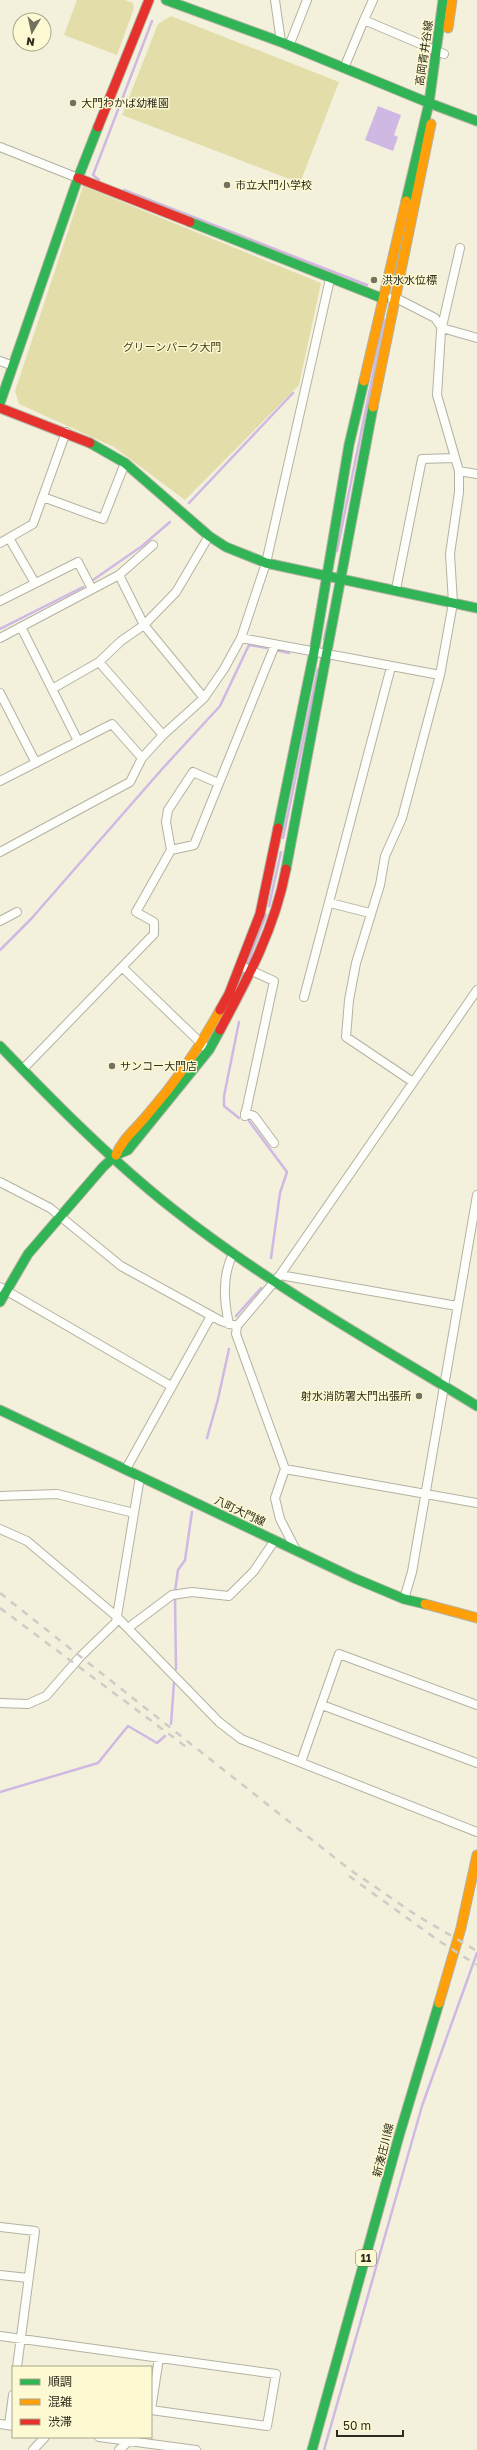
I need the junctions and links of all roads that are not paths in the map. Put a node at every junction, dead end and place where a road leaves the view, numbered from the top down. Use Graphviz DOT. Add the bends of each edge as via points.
graph roads {
  1 [pos="149,0"];
  2 [pos="166,0"];
  3 [pos="275,0"];
  4 [pos="307,0"];
  5 [pos="373,0"];
  6 [pos="443,0"];
  7 [pos="452,0"];
  8 [pos="364,20"];
  9 [pos="285,44"];
  10 [pos="440,53"];
  11 [pos="344,68"];
  12 [pos="432,104"];
  13 [pos="477,121"];
  14 [pos="0,148"];
  15 [pos="78,178"];
  16 [pos="460,248"];
  17 [pos="330,279"];
  18 [pos="396,298"];
  19 [pos="384,299"];
  20 [pos="442,328"];
  21 [pos="477,338"];
  22 [pos="0,361"];
  23 [pos="13,366"];
  24 [pos="0,403"];
  25 [pos="0,408"];
  26 [pos="66,432"];
  27 [pos="454,458"];
  28 [pos="125,463"];
  29 [pos="459,471"];
  30 [pos="477,474"];
  31 [pos="43,497"];
  32 [pos="209,536"];
  33 [pos="10,538"];
  34 [pos="0,543"];
  35 [pos="153,545"];
  36 [pos="266,563"];
  37 [pos="119,575"];
  38 [pos="328,575"];
  39 [pos="341,578"];
  40 [pos="35,583"];
  41 [pos="92,589"];
  42 [pos="396,589"];
  43 [pos="0,601"];
  44 [pos="453,603"];
  45 [pos="477,608"];
  46 [pos="144,625"];
  47 [pos="21,627"];
  48 [pos="0,638"];
  49 [pos="241,638"];
  50 [pos="275,645"];
  51 [pos="314,652"];
  52 [pos="326,654"];
  53 [pos="99,662"];
  54 [pos="391,667"];
  55 [pos="440,675"];
  56 [pos="52,689"];
  57 [pos="0,693"];
  58 [pos="204,698"];
  59 [pos="163,735"];
  60 [pos="78,741"];
  61 [pos="142,758"];
  62 [pos="36,763"];
  63 [pos="0,781"];
  64 [pos="218,783"];
  65 [pos="171,850"];
  66 [pos="0,852"];
  67 [pos="330,903"];
  68 [pos="17,912"];
  69 [pos="370,913"];
  70 [pos="0,921"];
  71 [pos="241,966"];
  72 [pos="122,967"];
  73 [pos="252,971"];
  74 [pos="477,990"];
  75 [pos="304,997"];
  76 [pos="202,1044"];
  77 [pos="0,1046"];
  78 [pos="209,1050"];
  79 [pos="23,1069"];
  80 [pos="413,1082"];
  81 [pos="274,1143"];
  82 [pos="116,1155"];
  83 [pos="0,1182"];
  84 [pos="477,1195"];
  85 [pos="60,1216"];
  86 [pos="233,1254"];
  87 [pos="277,1278"];
  88 [pos="3,1289"];
  89 [pos="0,1302"];
  90 [pos="457,1306"];
  91 [pos="212,1316"];
  92 [pos="233,1325"];
  93 [pos="443,1384"];
  94 [pos="171,1386"];
  95 [pos="477,1406"];
  96 [pos="0,1410"];
  97 [pos="126,1469"];
  98 [pos="285,1469"];
  99 [pos="140,1477"];
  100 [pos="425,1493"];
  101 [pos="0,1496"];
  102 [pos="477,1503"];
  103 [pos="134,1513"];
  104 [pos="0,1529"];
  105 [pos="275,1540"];
  106 [pos="296,1550"];
  107 [pos="404,1599"];
  108 [pos="116,1616"];
  109 [pos="477,1618"];
  110 [pos="128,1628"];
  111 [pos="0,1703"];
  112 [pos="322,1705"];
  113 [pos="477,1705"];
  114 [pos="301,1762"];
  115 [pos="477,1763"];
  116 [pos="477,1832"];
  117 [pos="477,1855"];
  118 [pos="0,2227"];
  119 [pos="0,2275"];
  120 [pos="28,2278"];
  121 [pos="0,2336"];
  122 [pos="20,2339"];
  123 [pos="159,2358"];
  124 [pos="16,2366"];
  125 [pos="152,2404"];
  126 [pos="12,2410"];
  127 [pos="152,2410"];
  128 [pos="0,2424"];
  129 [pos="11,2426"];
  130 [pos="44,2438"];
  131 [pos="106,2438"];
  132 [pos="129,2441"];
  133 [pos="33,2450"];
  134 [pos="118,2450"];
  135 [pos="196,2450"];
  136 [pos="312,2450"];
  1 -- 15 [label="street"];
  2 -- 9 [label="street"];
  3 -- 9 [label="street"];
  4 -- 9 [label="street"];
  5 -- 8 [label="street"];
  6 -- 10 [label="street, 高岡青井谷線"];
  7 -- 10 [label="street, 高岡青井谷線"];
  8 -- 10 [label="street"];
  8 -- 11 [label="street"];
  9 -- 11 [label="street"];
  10 -- 12 [label="street, 高岡青井谷線"];
  11 -- 12 [label="street"];
  12 -- 13 [label="street"];
  12 -- 18 [label="street"];
  12 -- 19 [label="street"];
  14 -- 15 [label="street"];
  15 -- 17 [label="street"];
  15 -- 23 [label="street"];
  16 -- 20 [label="street"];
  17 -- 19 [label="street"];
  17 -- 36 [label="street"];
  18 -- 19 [label="street"];
  18 -- 20 [label="street" via="435,318"];
  18 -- 39 [label="street" via="356,489"];
  19 -- 38 [label="street" via="349,445"];
  20 -- 21 [label="street"];
  20 -- 27 [label="street" via="436,395"];
  22 -- 23 [label="street"];
  23 -- 24 [label="street"];
  25 -- 26 [label="street"];
  26 -- 28 [label="street" via="99,447"];
  26 -- 31 [label="street"];
  27 -- 29 [label="street"];
  27 -- 42 [label="street" via="422,459"];
  28 -- 31 [label="street" via="103,519"];
  28 -- 32 [label="street"];
  29 -- 30 [label="street"];
  29 -- 44 [label="street" via="460,492 450,554"];
  31 -- 33 [label="street" via="33,524"];
  32 -- 36 [label="street"];
  32 -- 46 [label="street" via="176,592"];
  33 -- 34 [label="street"];
  33 -- 40 [label="street"];
  35 -- 37 [label="street"];
  36 -- 38 [label="street"];
  36 -- 49 [label="street"];
  37 -- 41 [label="street"];
  37 -- 46 [label="street"];
  38 -- 39 [label="street"];
  38 -- 51 [label="street"];
  39 -- 42 [label="street"];
  39 -- 52 [label="street"];
  40 -- 41 [label="street" via="78,562"];
  40 -- 43 [label="street"];
  41 -- 47 [label="street"];
  42 -- 44 [label="street"];
  44 -- 45 [label="street"];
  44 -- 55 [label="street"];
  46 -- 53 [label="street" via="121,641"];
  46 -- 58 [label="street"];
  47 -- 48 [label="street"];
  47 -- 56 [label="street"];
  49 -- 50 [label="street"];
  49 -- 58 [label="street"];
  50 -- 51 [label="street"];
  50 -- 64 [label="street"];
  51 -- 52 [label="street"];
  51 -- 71 [label="street" via="260,914"];
  52 -- 54 [label="street"];
  52 -- 73 [label="street" via="285,874 273,922"];
  53 -- 56 [label="street"];
  53 -- 59 [label="street"];
  54 -- 55 [label="street"];
  54 -- 67 [label="street"];
  55 -- 69 [label="street" via="402,818 385,856 380,885"];
  56 -- 60 [label="street"];
  57 -- 62 [label="street"];
  58 -- 59 [label="street"];
  59 -- 61 [label="street"];
  60 -- 61 [label="street" via="112,724"];
  60 -- 62 [label="street"];
  61 -- 66 [label="street" via="130,782"];
  62 -- 63 [label="street"];
  64 -- 65 [label="street" via="194,845"];
  64 -- 65 [label="street" via="193,772 168,810 166,822"];
  65 -- 72 [label="street" via="136,912 154,922 154,934"];
  67 -- 69 [label="street"];
  67 -- 75 [label="street"];
  68 -- 70 [label="street"];
  69 -- 80 [label="street" via="356,963 346,1037"];
  71 -- 73 [label="street"];
  71 -- 76 [label="street"];
  72 -- 76 [label="street"];
  72 -- 79 [label="street"];
  73 -- 78 [label="street"];
  73 -- 81 [label="street" via="274,981 245,1114 254,1116"];
  74 -- 80 [label="street"];
  76 -- 78 [label="street"];
  76 -- 82 [label="street" via="148,1115 121,1143"];
  77 -- 79 [label="street"];
  78 -- 82 [label="street" via="128,1150"];
  79 -- 82 [label="street" via="103,1148"];
  80 -- 87 [label="street"];
  82 -- 85 [label="street"];
  82 -- 86 [label="street" via="150,1191"];
  83 -- 85 [label="street" via="50,1208"];
  84 -- 90 [label="street"];
  85 -- 88 [label="street"];
  85 -- 91 [label="street" via="121,1266"];
  86 -- 87 [label="street"];
  86 -- 92 [label="street" via="229,1262 224,1300"];
  87 -- 90 [label="street"];
  87 -- 92 [label="street"];
  87 -- 93 [label="street"];
  88 -- 89 [label="street"];
  88 -- 94 [label="street"];
  90 -- 93 [label="street"];
  91 -- 92 [label="street"];
  91 -- 94 [label="street"];
  92 -- 98 [label="street"];
  93 -- 95 [label="street"];
  93 -- 100 [label="street"];
  94 -- 97 [label="street"];
  96 -- 97 [label="street, 八町大門線"];
  97 -- 99 [label="street, 八町大門線"];
  98 -- 100 [label="street"];
  98 -- 106 [label="street" via="275,1498 280,1519"];
  99 -- 103 [label="street"];
  99 -- 105 [label="street, 八町大門線"];
  100 -- 102 [label="street"];
  100 -- 107 [label="street" via="412,1572"];
  101 -- 103 [label="street" via="57,1494"];
  103 -- 108 [label="street"];
  104 -- 108 [label="street" via="26,1541"];
  105 -- 106 [label="street, 八町大門線"];
  105 -- 110 [label="street" via="249,1577 229,1596 192,1592 172,1595"];
  106 -- 107 [label="street, 八町大門線" via="347,1576"];
  107 -- 109 [label="street, 八町大門線"];
  108 -- 110 [label="street"];
  108 -- 111 [label="street" via="116,1622 80,1657 46,1696 28,1704"];
  110 -- 114 [label="street" via="230,1732 241,1739"];
  112 -- 113 [label="street" via="339,1654"];
  112 -- 114 [label="street"];
  112 -- 115 [label="street"];
  114 -- 116 [label="street"];
  117 -- 136 [label="street, 新湊庄川線 / 11" via="461,1928 399,2136"];
  118 -- 120 [label="street" via="35,2231"];
  119 -- 120 [label="street"];
  120 -- 122 [label="street"];
  121 -- 122 [label="street"];
  122 -- 123 [label="street"];
  122 -- 124 [label="street"];
  123 -- 125 [label="street"];
  123 -- 127 [label="street" via="276,2374 267,2426"];
  126 -- 129 [label="street"];
  128 -- 129 [label="street"];
  130 -- 133 [label="street"];
  131 -- 132 [label="street"];
  132 -- 134 [label="street"];
  132 -- 135 [label="street"];
}
